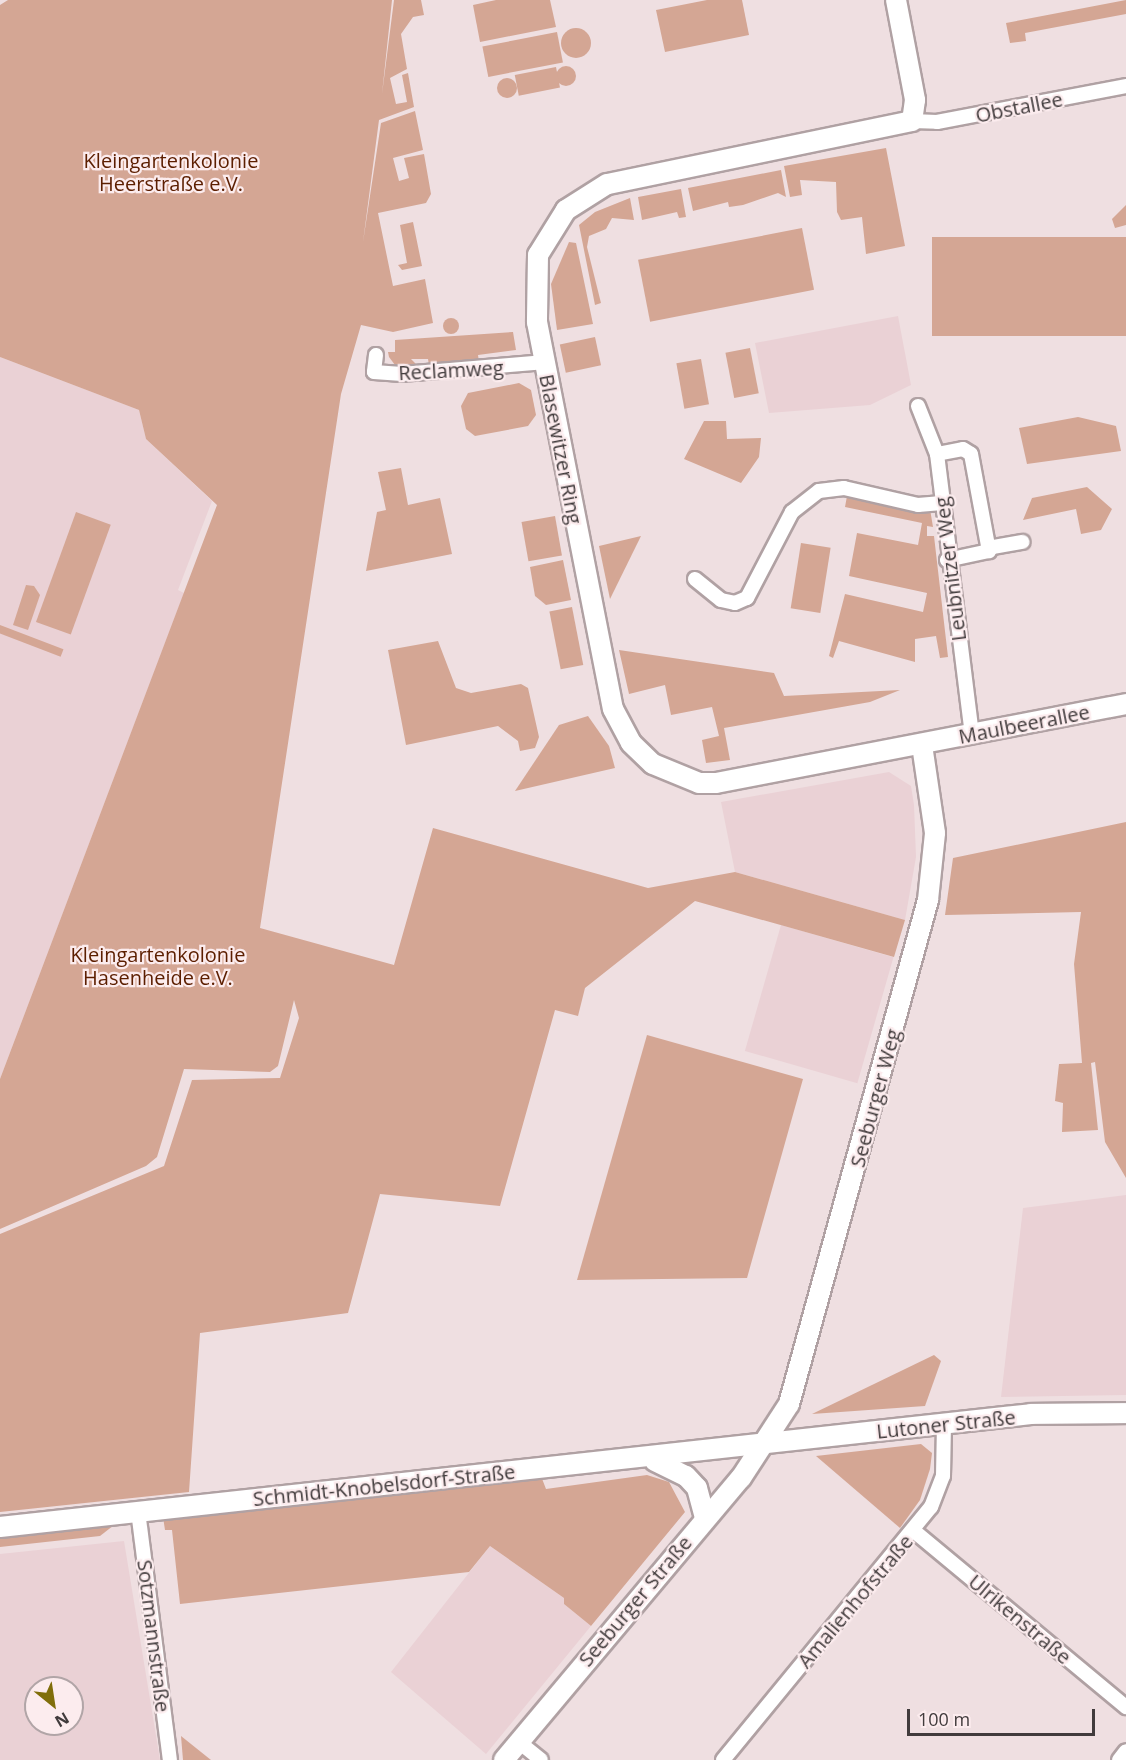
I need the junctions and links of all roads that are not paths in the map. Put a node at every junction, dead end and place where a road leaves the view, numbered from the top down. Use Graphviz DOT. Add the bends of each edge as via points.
graph roads {
  1 [pos="896,0"];
  2 [pos="1126,86"];
  3 [pos="912,121"];
  4 [pos="376,355"];
  5 [pos="544,362"];
  6 [pos="918,406"];
  7 [pos="937,454"];
  8 [pos="942,503"];
  9 [pos="1022,542"];
  10 [pos="988,548"];
  11 [pos="947,560"];
  12 [pos="695,579"];
  13 [pos="1126,704"];
  14 [pos="972,734"];
  15 [pos="921,745"];
  16 [pos="1126,1413"];
  17 [pos="944,1424"];
  18 [pos="767,1443"];
  19 [pos="650,1459"];
  20 [pos="138,1511"];
  21 [pos="705,1518"];
  22 [pos="0,1527"];
  23 [pos="914,1531"];
  24 [pos="1126,1707"];
  25 [pos="519,1742"];
  26 [pos="1126,1751"];
  27 [pos="170,1760"];
  28 [pos="504,1760"];
  29 [pos="541,1760"];
  30 [pos="723,1760"];
  31 [pos="1119,1760"];
  1 -- 3 [label="street" via="915,100"];
  2 -- 3 [label="street, Obstallee" via="937,122"];
  3 -- 5 [label="street, Blasewitzer Ring" via="616,181 579,199 549,231 535,269 534,305"];
  4 -- 5 [label="street, Reclamweg" via="375,372 402,374"];
  5 -- 15 [label="street, Blasewitzer Ring" via="611,705 639,751 675,775 724,783"];
  6 -- 7 [label="street, Leubnitzer Weg"];
  7 -- 8 [label="street, Leubnitzer Weg"];
  7 -- 10 [label="street" via="963,449 971,454"];
  8 -- 11 [label="street, Leubnitzer Weg"];
  8 -- 12 [label="street" via="918,505 844,488 819,491 792,512 747,598 735,603 721,600"];
  9 -- 10 [label="street"];
  10 -- 11 [label="street"];
  11 -- 14 [label="street, Leubnitzer Weg"];
  13 -- 14 [label="street, Maulbeerallee"];
  14 -- 15 [label="street, Maulbeerallee"];
  15 -- 18 [label="street, Seeburger Weg" via="935,833 926,911 789,1404"];
  16 -- 17 [label="street, Lutoner Straße" via="1050,1413"];
  17 -- 18 [label="street, Lutoner Straße"];
  17 -- 23 [label="street, Amalienhofstraße" via="943,1476 932,1507"];
  18 -- 19 [label="street, Schmidt-Knobelsdorf-Straße"];
  18 -- 21 [label="street, Seeburger Straße"];
  19 -- 20 [label="street, Schmidt-Knobelsdorf-Straße"];
  19 -- 21 [label="street" via="686,1476 697,1488"];
  20 -- 22 [label="street, Schmidt-Knobelsdorf-Straße"];
  20 -- 27 [label="street, Sotzmannstraße"];
  21 -- 25 [label="street, Seeburger Straße"];
  23 -- 24 [label="street, Ulrikenstraße"];
  23 -- 30 [label="street, Amalienhofstraße"];
  25 -- 28 [label="street, Seeburger Straße"];
  25 -- 29 [label="street"];
  26 -- 31 [label="street"];
}
